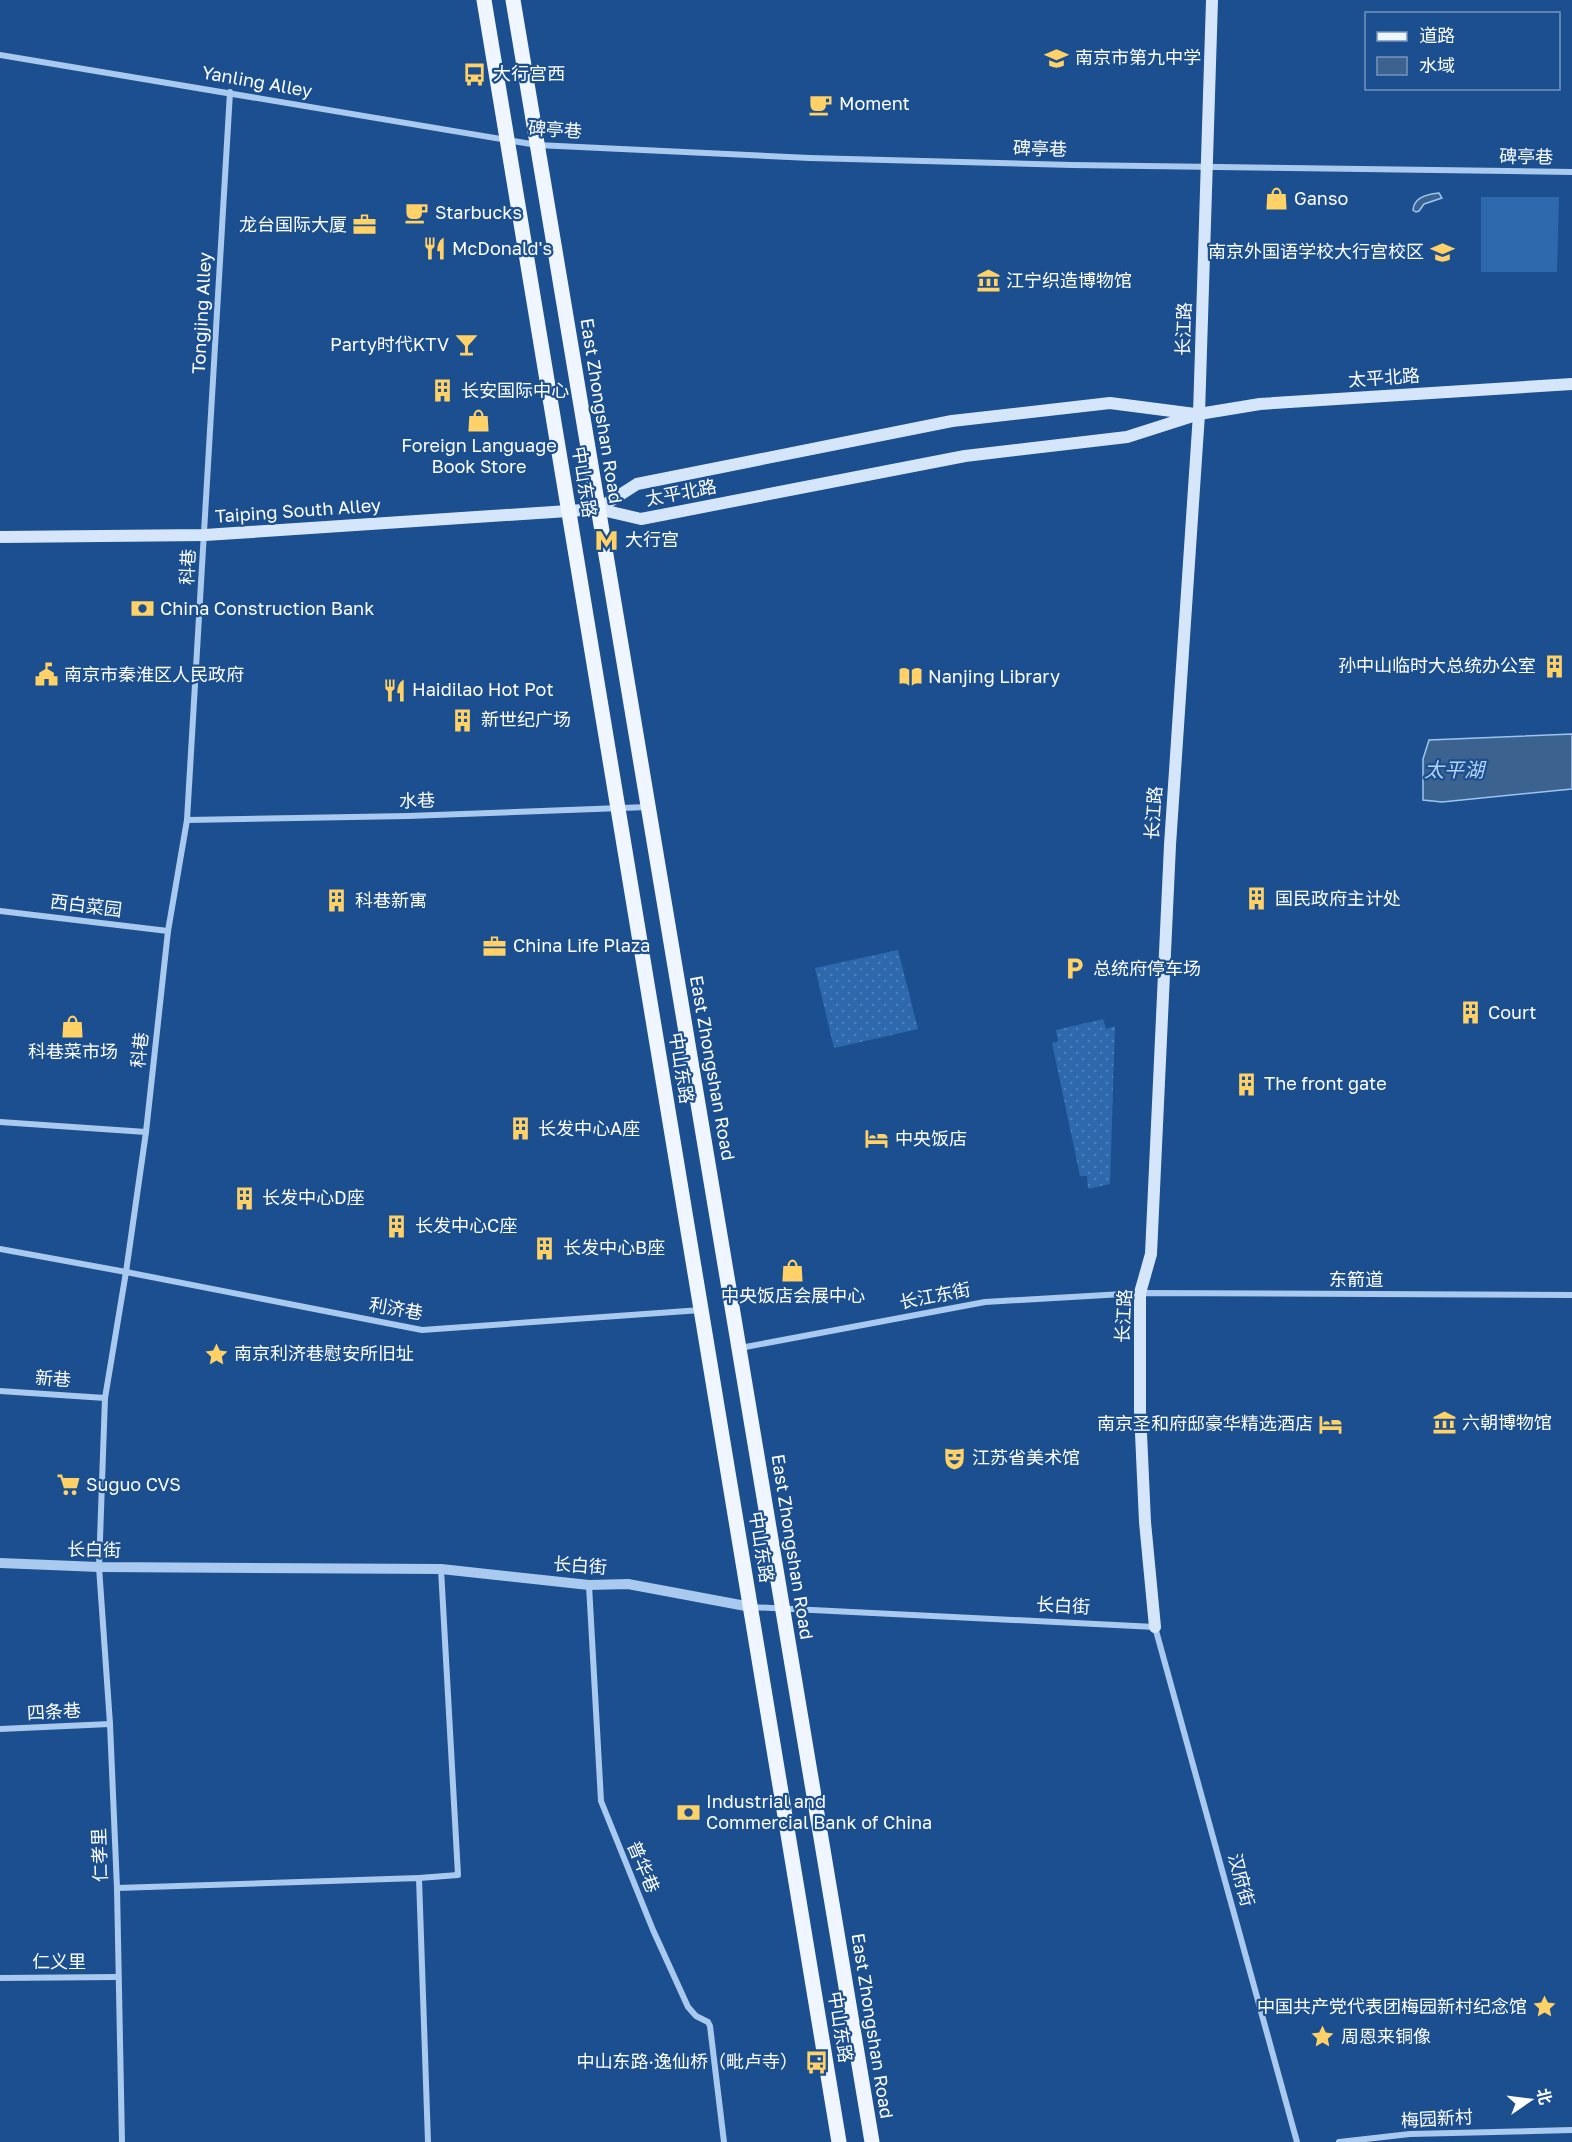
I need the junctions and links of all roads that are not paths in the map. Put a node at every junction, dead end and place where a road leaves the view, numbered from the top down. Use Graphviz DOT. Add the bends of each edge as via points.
graph roads {
  1 [pos="484,0"];
  2 [pos="513,0"];
  3 [pos="1212,0"];
  4 [pos="0,55"];
  5 [pos="230,92"];
  6 [pos="508,140"];
  7 [pos="537,145"];
  8 [pos="1207,168"];
  9 [pos="1572,172"];
  10 [pos="1572,384"];
  11 [pos="1200,414"];
  12 [pos="598,509"];
  13 [pos="569,511"];
  14 [pos="205,535"];
  15 [pos="0,537"];
  16 [pos="648,807"];
  17 [pos="619,808"];
  18 [pos="188,820"];
  19 [pos="0,911"];
  20 [pos="168,931"];
  21 [pos="0,1122"];
  22 [pos="146,1132"];
  23 [pos="0,1249"];
  24 [pos="126,1272"];
  25 [pos="1140,1293"];
  26 [pos="1572,1295"];
  27 [pos="702,1310"];
  28 [pos="739,1348"];
  29 [pos="0,1391"];
  30 [pos="105,1398"];
  31 [pos="0,1563"];
  32 [pos="99,1567"];
  33 [pos="441,1569"];
  34 [pos="589,1585"];
  35 [pos="751,1607"];
  36 [pos="782,1609"];
  37 [pos="1155,1627"];
  38 [pos="110,1724"];
  39 [pos="0,1729"];
  40 [pos="419,1878"];
  41 [pos="117,1888"];
  42 [pos="118,1977"];
  43 [pos="0,1978"];
  44 [pos="1572,2130"];
  45 [pos="122,2142"];
  46 [pos="428,2142"];
  47 [pos="724,2142"];
  48 [pos="839,2142"];
  49 [pos="872,2142"];
  50 [pos="1297,2142"];
  51 [pos="1339,2142"];
  1 -- 6 [label="main road, 中山东路"];
  2 -- 7 [label="main road, East Zhongshan Road"];
  3 -- 8 [label="main road, 长江路"];
  4 -- 5 [label="street, Yanling Alley"];
  5 -- 6 [label="street, Yanling Alley"];
  5 -- 14 [label="street, Tongjing Alley"];
  6 -- 7 [label="street, 碑亭巷"];
  6 -- 13 [label="main road, 中山东路"];
  7 -- 8 [label="street, 碑亭巷" via="810,158"];
  7 -- 12 [label="main road, East Zhongshan Road"];
  8 -- 9 [label="street, 碑亭巷"];
  8 -- 11 [label="main road, 长江路"];
  10 -- 11 [label="main road, 太平北路" via="1260,404"];
  11 -- 12 [label="main road, 太平北路" via="1127,436 965,456 641,519"];
  11 -- 12 [label="main road, 太平北路" via="1110,403 952,421 637,484"];
  11 -- 25 [label="main road, 长江路" via="1171,834 1151,1254"];
  12 -- 13 [label="main road, Taiping South Alley"];
  12 -- 16 [label="main road, East Zhongshan Road"];
  13 -- 14 [label="main road, Taiping South Alley"];
  13 -- 17 [label="main road, 中山东路"];
  14 -- 15 [label="main road, Taiping South Alley"];
  14 -- 18 [label="street, 科巷"];
  16 -- 17 [label="street, 水巷"];
  16 -- 28 [label="main road, East Zhongshan Road"];
  17 -- 18 [label="street, 水巷"];
  17 -- 27 [label="main road, 中山东路"];
  18 -- 20 [label="street, 科巷"];
  19 -- 20 [label="street, 西白菜园"];
  20 -- 22 [label="street, 科巷"];
  21 -- 22 [label="street"];
  22 -- 24 [label="street, 科巷"];
  23 -- 24 [label="street, 利济巷"];
  24 -- 27 [label="street, 利济巷" via="422,1330"];
  24 -- 30 [label="street, 科巷"];
  25 -- 26 [label="street, 东箭道"];
  25 -- 28 [label="street, 长江东街" via="985,1302"];
  25 -- 37 [label="main road, 长江路" via="1140,1422"];
  27 -- 35 [label="main road, 中山东路"];
  28 -- 36 [label="main road, East Zhongshan Road"];
  29 -- 30 [label="street, 新巷"];
  30 -- 32 [label="street, 科巷"];
  31 -- 32 [label="street, 长白街"];
  32 -- 33 [label="street, 长白街"];
  32 -- 38 [label="street, 仁孝里"];
  33 -- 34 [label="street, 长白街"];
  33 -- 40 [label="street" via="458,1875"];
  34 -- 35 [label="street, 长白街" via="628,1584"];
  34 -- 47 [label="street, 普华巷" via="601,1801 688,2007 710,2026"];
  35 -- 36 [label="street, 长白街"];
  35 -- 48 [label="main road, 中山东路"];
  36 -- 37 [label="street, 长白街"];
  36 -- 49 [label="main road, East Zhongshan Road"];
  37 -- 50 [label="street, 汉府街"];
  38 -- 39 [label="street, 四条巷"];
  38 -- 41 [label="street, 仁孝里"];
  40 -- 41 [label="street"];
  40 -- 46 [label="street"];
  41 -- 42 [label="street, 仁孝里"];
  42 -- 43 [label="street, 仁义里"];
  42 -- 45 [label="street, 仁孝里"];
  44 -- 51 [label="street, 梅园新村" via="1410,2134"];
}
